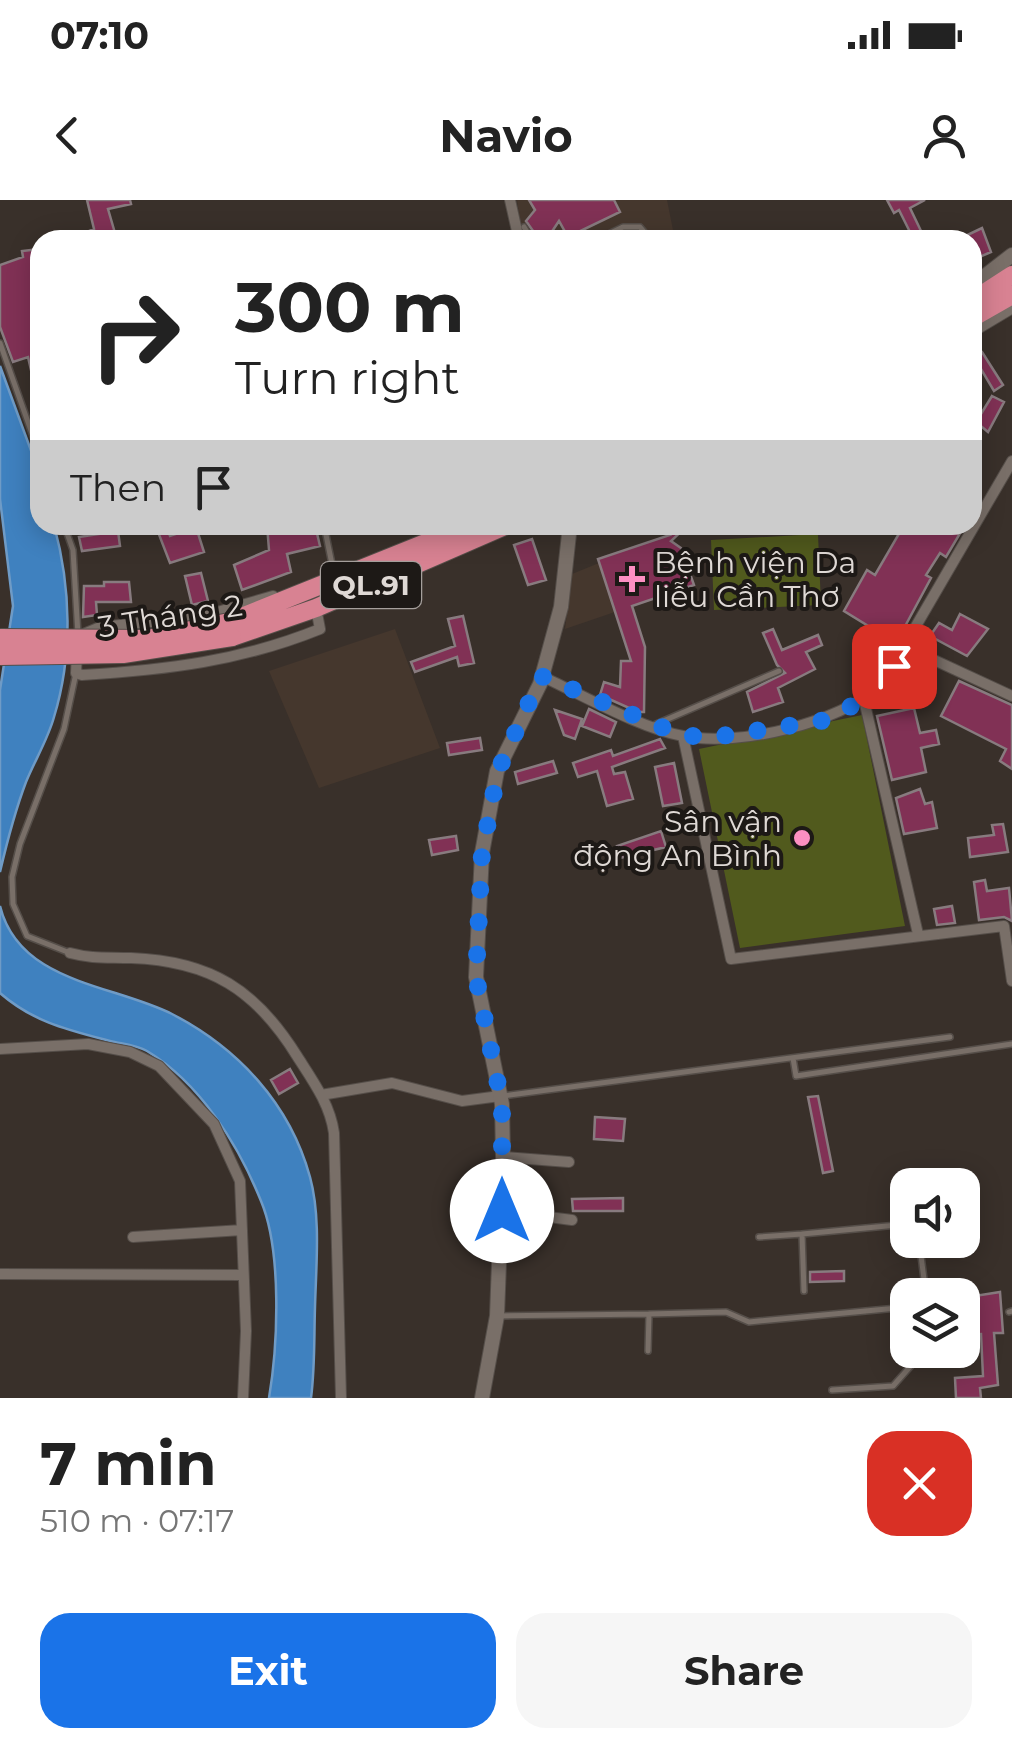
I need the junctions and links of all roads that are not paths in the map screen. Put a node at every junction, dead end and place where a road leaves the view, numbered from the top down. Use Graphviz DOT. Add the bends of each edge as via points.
graph roads {
  1 [pos="510,200"];
  2 [pos="524,227"];
  3 [pos="518,230"];
  4 [pos="526,230"];
  5 [pos="617,230"];
  6 [pos="643,230"];
  7 [pos="1012,255"];
  8 [pos="1012,276"];
  9 [pos="982,278"];
  10 [pos="982,295"];
  11 [pos="1012,295"];
  12 [pos="1012,306"];
  13 [pos="982,312"];
  14 [pos="982,324"];
  15 [pos="0,343"];
  16 [pos="30,428"];
  17 [pos="1012,462"];
  18 [pos="982,514"];
  19 [pos="68,535"];
  20 [pos="326,535"];
  21 [pos="446,535"];
  22 [pos="484,535"];
  23 [pos="569,535"];
  24 [pos="970,535"];
  25 [pos="336,582"];
  26 [pos="299,597"];
  27 [pos="316,608"];
  28 [pos="230,630"];
  29 [pos="78,637"];
  30 [pos="0,638"];
  31 [pos="906,647"];
  32 [pos="0,656"];
  33 [pos="779,671"];
  34 [pos="76,673"];
  35 [pos="541,676"];
  36 [pos="1012,696"];
  37 [pos="864,700"];
  38 [pos="654,725"];
  39 [pos="683,736"];
  40 [pos="918,934"];
  41 [pos="70,953"];
  42 [pos="1012,981"];
  43 [pos="950,1037"];
  44 [pos="1012,1044"];
  45 [pos="0,1049"];
  46 [pos="792,1058"];
  47 [pos="321,1095"];
  48 [pos="500,1096"];
  49 [pos="502,1157"];
  50 [pos="569,1162"];
  51 [pos="502,1211"];
  52 [pos="572,1220"];
  53 [pos="890,1226"];
  54 [pos="242,1230"];
  55 [pos="802,1234"];
  56 [pos="133,1236"];
  57 [pos="760,1237"];
  58 [pos="0,1274"];
  59 [pos="244,1275"];
  60 [pos="804,1291"];
  61 [pos="890,1308"];
  62 [pos="649,1314"];
  63 [pos="497,1316"];
  64 [pos="648,1351"];
  65 [pos="909,1368"];
  66 [pos="832,1390"];
  67 [pos="242,1398"];
  68 [pos="340,1398"];
  69 [pos="482,1398"];
  1 -- 3 [label="street"];
  2 -- 4 [label="lane"];
  5 -- 6 [label="lane"];
  7 -- 9 [label="street"];
  8 -- 10 [label="highway"];
  11 -- 13 [label="highway"];
  12 -- 14 [label="street"];
  15 -- 16 [label="lane"];
  17 -- 18 [label="street"];
  19 -- 29 [label="lane"];
  20 -- 25 [label="lane"];
  21 -- 25 [label="highway, 3 Tháng 2 / QL.91"];
  22 -- 27 [label="highway, 3 Tháng 2 / QL.91"];
  23 -- 35 [label="street" via="561,607"];
  24 -- 31 [label="street"];
  25 -- 26 [label="highway, 3 Tháng 2 / QL.91"];
  26 -- 28 [label="highway, 3 Tháng 2 / QL.91"];
  26 -- 29 [label="street" via="288,592 200,618 100,627"];
  27 -- 28 [label="highway, 3 Tháng 2 / QL.91"];
  27 -- 34 [label="street" via="320,629 268,650 153,671"];
  28 -- 30 [label="highway, 3 Tháng 2 / QL.91, bridge" via="148,639"];
  28 -- 32 [label="highway, 3 Tháng 2 / QL.91, bridge" via="122,654"];
  29 -- 34 [label="street"];
  31 -- 36 [label="street"];
  31 -- 37 [label="street"];
  33 -- 38 [label="lane"];
  34 -- 41 [label="lane" via="64,729 12,877 13,904 27,936"];
  35 -- 38 [label="street"];
  35 -- 48 [label="street" via="498,771 482,853 476,977"];
  37 -- 39 [label="street" via="821,721"];
  37 -- 40 [label="street"];
  38 -- 39 [label="street"];
  39 -- 40 [label="street" via="731,960"];
  40 -- 42 [label="street" via="1004,926"];
  41 -- 47 [label="street" via="147,960 230,981 278,1025"];
  43 -- 46 [label="lane"];
  44 -- 46 [label="lane" via="796,1076"];
  45 -- 54 [label="street" via="88,1044 159,1066 214,1124 240,1181"];
  46 -- 48 [label="lane"];
  47 -- 48 [label="street" via="392,1083 462,1101"];
  47 -- 68 [label="street" via="334,1133"];
  48 -- 49 [label="street"];
  49 -- 50 [label="street"];
  49 -- 51 [label="street"];
  51 -- 52 [label="street"];
  51 -- 63 [label="street"];
  53 -- 55 [label="lane"];
  54 -- 56 [label="street"];
  54 -- 59 [label="street"];
  55 -- 57 [label="lane"];
  55 -- 60 [label="lane"];
  58 -- 59 [label="street"];
  59 -- 67 [label="street"];
  61 -- 62 [label="lane" via="749,1322 719,1312"];
  62 -- 63 [label="lane"];
  62 -- 64 [label="lane"];
  63 -- 69 [label="street"];
  65 -- 66 [label="lane" via="893,1386"];
}
